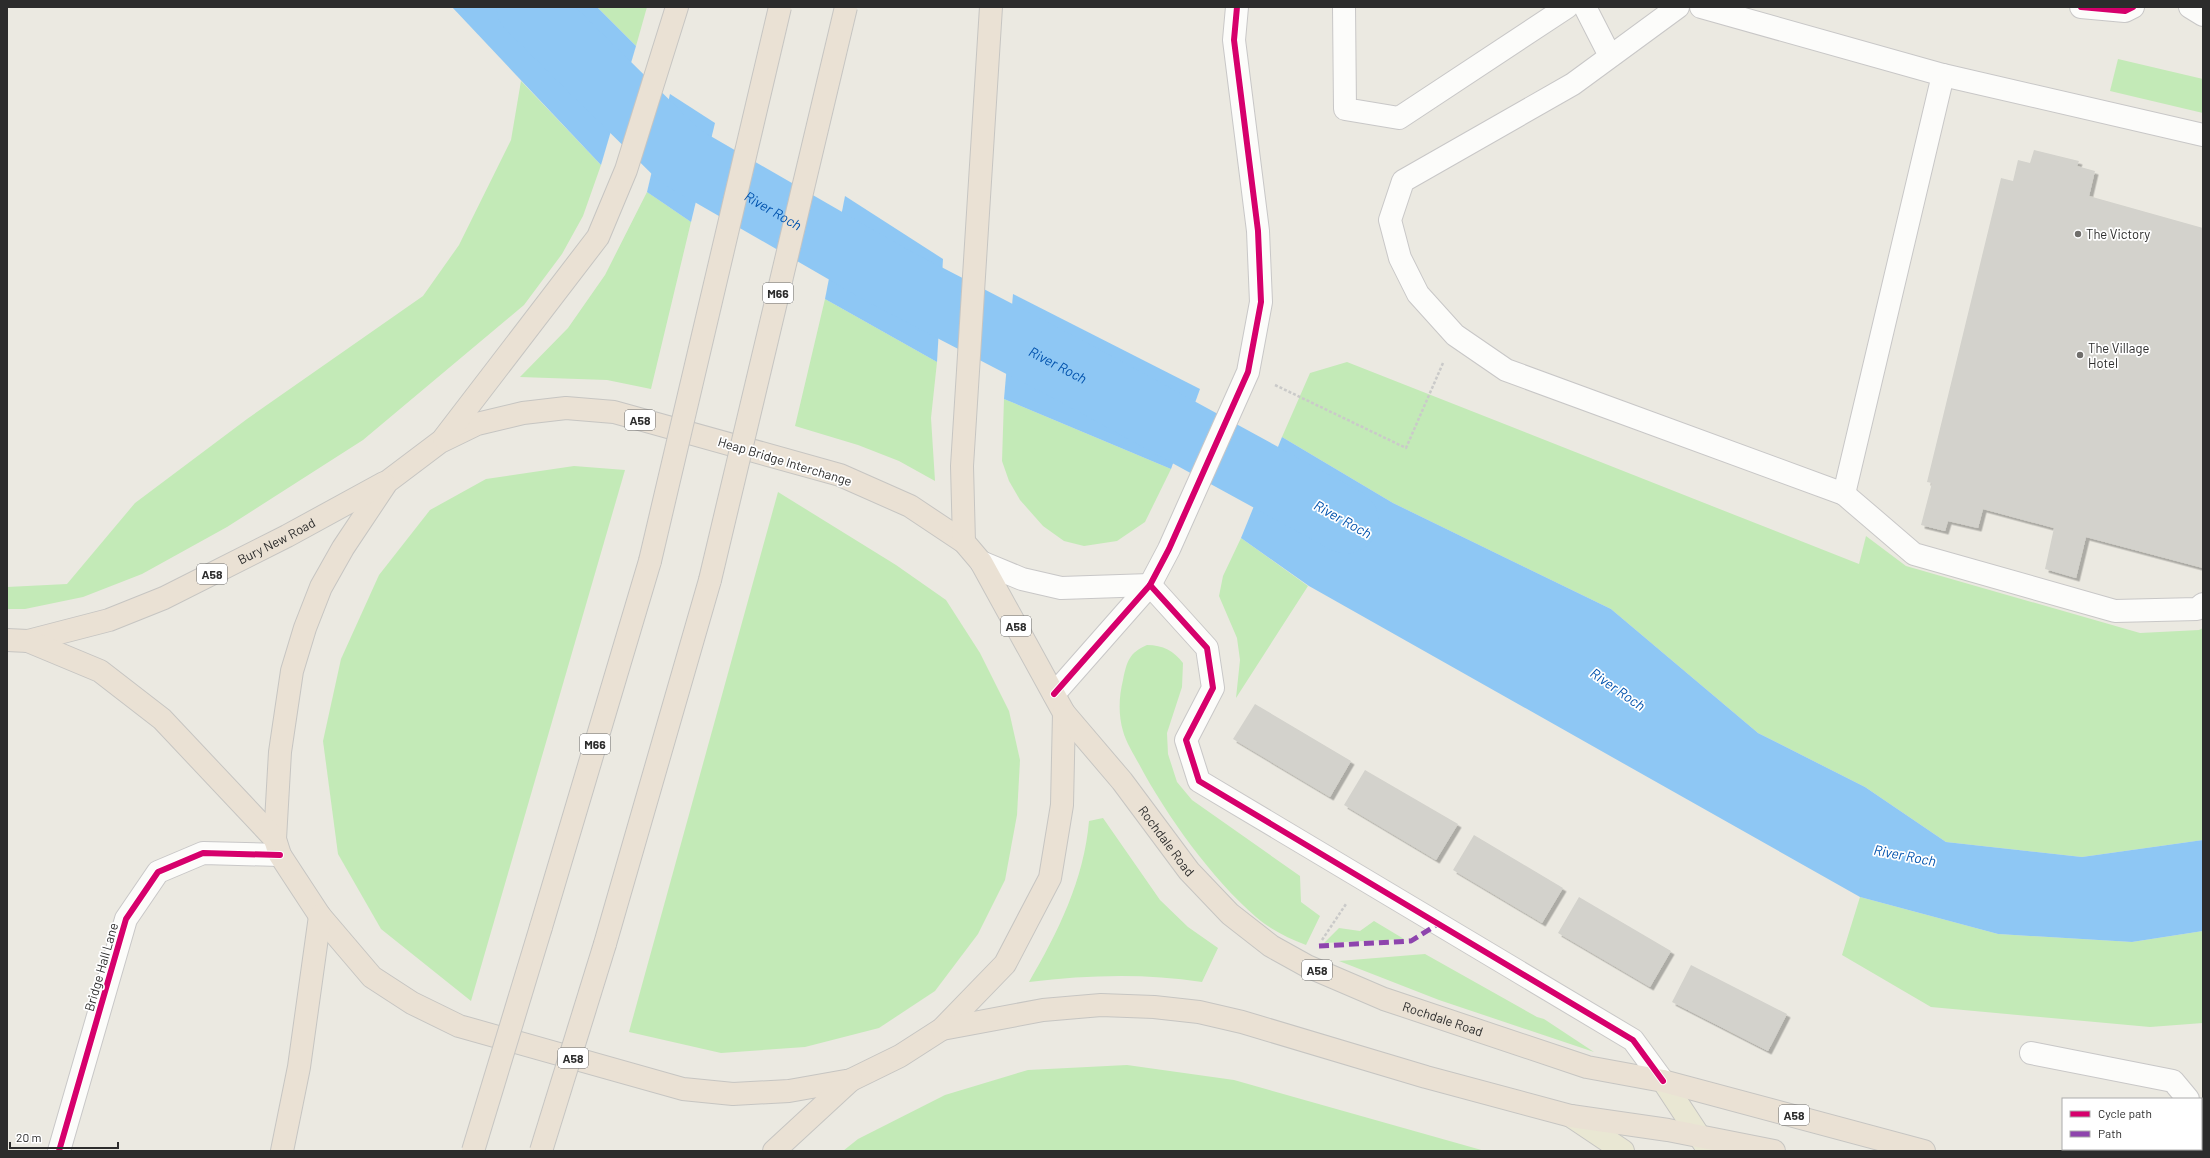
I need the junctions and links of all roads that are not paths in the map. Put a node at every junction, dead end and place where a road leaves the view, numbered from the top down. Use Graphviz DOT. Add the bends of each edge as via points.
graph roads {
  1 [pos="677,7"];
  2 [pos="780,7"];
  3 [pos="846,7"];
  4 [pos="991,7"];
  5 [pos="1237,7"];
  6 [pos="1344,7"];
  7 [pos="1567,7"];
  8 [pos="1585,7"];
  9 [pos="1678,7"];
  10 [pos="1701,7"];
  11 [pos="2081,7"];
  12 [pos="2133,7"];
  13 [pos="2190,7"];
  14 [pos="2203,15"];
  15 [pos="1610,56"];
  16 [pos="1943,74"];
  17 [pos="2203,135"];
  18 [pos="440,442"];
  19 [pos="386,482"];
  20 [pos="1844,494"];
  21 [pos="964,542"];
  22 [pos="981,562"];
  23 [pos="1150,585"];
  24 [pos="2203,604"];
  25 [pos="17,640"];
  26 [pos="1059,703"];
  27 [pos="278,847"];
  28 [pos="320,916"];
  29 [pos="942,1029"];
  30 [pos="2031,1053"];
  31 [pos="851,1080"];
  32 [pos="1664,1081"];
  33 [pos="2187,1098"];
  34 [pos="1571,1116"];
  35 [pos="1704,1144"];
  36 [pos="59,1151"];
  37 [pos="282,1151"];
  38 [pos="472,1151"];
  39 [pos="541,1151"];
  40 [pos="774,1151"];
  41 [pos="1623,1151"];
  42 [pos="1774,1151"];
  43 [pos="1924,1151"];
  1 -- 18 [label="highway" via="626,170 598,237"];
  2 -- 38 [label="highway, M66, bridge" via="650,561"];
  3 -- 39 [label="highway, M66, bridge" via="710,580 605,944"];
  4 -- 21 [label="highway" via="978,178 962,466"];
  5 -- 23 [label="street" via="1234,40 1258,231 1261,302 1248,372 1169,549"];
  6 -- 7 [label="street" via="1345,109 1399,118"];
  8 -- 15 [label="street"];
  9 -- 15 [label="street"];
  10 -- 16 [label="street"];
  11 -- 12 [label="street" via="2125,11"];
  13 -- 14 [label="street"];
  15 -- 20 [label="street" via="1573,84 1402,181 1390,220 1400,258 1418,294 1455,335 1506,370"];
  16 -- 17 [label="street"];
  16 -- 20 [label="street"];
  18 -- 19 [label="highway, Heap Bridge Interchange / A58"];
  18 -- 21 [label="highway, Heap Bridge Interchange / A58" via="477,424 523,413 566,408 614,412 840,475 910,506"];
  19 -- 25 [label="highway, Bury New Road / A58" via="287,536 164,598 109,620"];
  19 -- 27 [label="highway, Heap Bridge Interchange / A58" via="321,587 294,664 280,752"];
  20 -- 24 [label="street" via="1914,554 2115,611 2197,609"];
  21 -- 22 [label="highway, Heap Bridge Interchange / A58"];
  22 -- 23 [label="street" via="1022,579 1061,588"];
  22 -- 26 [label="highway, Heap Bridge Interchange / A58"];
  23 -- 26 [label="street"];
  23 -- 32 [label="street" via="1207,648 1213,688 1186,740 1199,781 1633,1040"];
  25 -- 27 [label="highway, Bury New Road / A58" via="100,671 162,719"];
  26 -- 29 [label="highway, A58" via="1062,805 1050,878 1005,964"];
  26 -- 32 [label="highway, Rochdale Road / A58" via="1122,781 1189,871 1230,914 1271,946 1307,966 1384,999 1587,1067"];
  27 -- 28 [label="highway, A58"];
  27 -- 36 [label="street, Bridge Hall Lane" via="203,853 158,872 126,919"];
  28 -- 31 [label="highway, A58" via="372,977 412,1004 459,1026 683,1089 733,1094 789,1091"];
  28 -- 37 [label="highway" via="299,1067"];
  29 -- 31 [label="highway, A58" via="900,1056"];
  29 -- 34 [label="highway, A58" via="1042,1010 1101,1005 1200,1012"];
  30 -- 33 [label="street" via="2173,1081"];
  31 -- 40 [label="highway"];
  32 -- 35 [label="main road"];
  32 -- 43 [label="highway, Rochdale Road / A58"];
  34 -- 35 [label="highway, A58"];
  34 -- 41 [label="main road"];
  35 -- 42 [label="highway, A58"];
}
